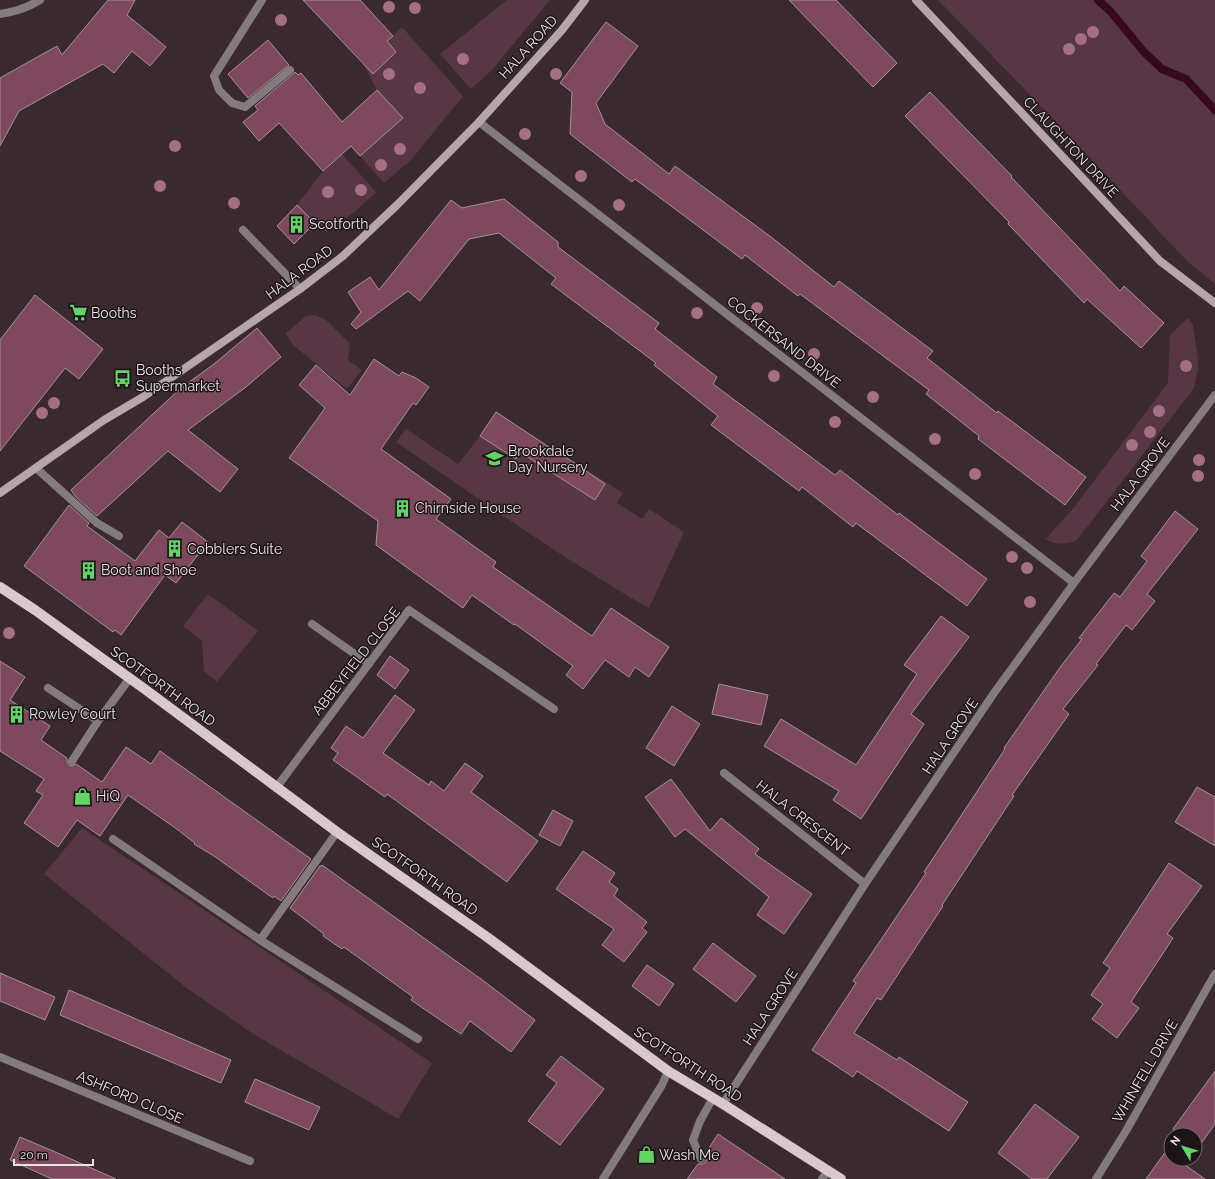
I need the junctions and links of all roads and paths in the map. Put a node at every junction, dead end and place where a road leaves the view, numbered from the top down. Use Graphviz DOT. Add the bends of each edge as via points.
graph roads {
  1 [pos="40,0"];
  2 [pos="262,0"];
  3 [pos="585,0"];
  4 [pos="916,0"];
  5 [pos="0,14"];
  6 [pos="290,70"];
  7 [pos="479,122"];
  8 [pos="243,230"];
  9 [pos="300,289"];
  10 [pos="1215,303"];
  11 [pos="1215,395"];
  12 [pos="36,468"];
  13 [pos="0,494"];
  14 [pos="119,536"];
  15 [pos="1074,583"];
  16 [pos="0,587"];
  17 [pos="312,624"];
  18 [pos="369,664"];
  19 [pos="130,678"];
  20 [pos="48,688"];
  21 [pos="554,709"];
  22 [pos="98,721"];
  23 [pos="72,761"];
  24 [pos="724,773"];
  25 [pos="276,788"];
  26 [pos="337,832"];
  27 [pos="113,839"];
  28 [pos="865,884"];
  29 [pos="260,940"];
  30 [pos="1215,974"];
  31 [pos="418,1039"];
  32 [pos="0,1057"];
  33 [pos="668,1071"];
  34 [pos="713,1098"];
  35 [pos="723,1104"];
  36 [pos="702,1159"];
  37 [pos="250,1161"];
  38 [pos="825,1175"];
  39 [pos="603,1179"];
  40 [pos="841,1179"];
  41 [pos="1096,1179"];
  1 -- 5 [label="street" via="26,8"];
  2 -- 6 [label="street" via="214,76 218,90 232,103 245,107"];
  3 -- 7 [label="street, HALA ROAD" via="562,30"];
  4 -- 10 [label="street, CLAUGHTON DRIVE" via="1160,261"];
  7 -- 9 [label="street, HALA ROAD" via="387,215 343,256"];
  7 -- 15 [label="street, COCKERSAND DRIVE"];
  8 -- 9 [label="street"];
  9 -- 12 [label="street, HALA ROAD"];
  11 -- 15 [label="street, HALA GROVE"];
  12 -- 13 [label="street, HALA ROAD"];
  12 -- 14 [label="street" via="97,523"];
  15 -- 28 [label="street, HALA GROVE" via="994,693"];
  16 -- 19 [label="main road, SCOTFORTH ROAD"];
  17 -- 18 [label="street"];
  18 -- 21 [label="street, ABBEYFIELD CLOSE" via="409,610"];
  18 -- 25 [label="street, ABBEYFIELD CLOSE"];
  19 -- 22 [label="street"];
  19 -- 25 [label="main road, SCOTFORTH ROAD"];
  20 -- 22 [label="street"];
  22 -- 23 [label="street"];
  24 -- 28 [label="street, HALA CRESCENT"];
  25 -- 26 [label="main road, SCOTFORTH ROAD"];
  26 -- 29 [label="street"];
  26 -- 33 [label="main road, SCOTFORTH ROAD" via="487,937"];
  27 -- 29 [label="street"];
  28 -- 35 [label="street, HALA GROVE"];
  29 -- 31 [label="street"];
  30 -- 41 [label="street, WHINFELL DRIVE"];
  32 -- 37 [label="street, ASHFORD CLOSE"];
  33 -- 34 [label="main road, SCOTFORTH ROAD"];
  33 -- 39 [label="street" via="662,1085"];
  34 -- 35 [label="main road, SCOTFORTH ROAD"];
  34 -- 36 [label="street" via="700,1121 694,1140"];
  35 -- 38 [label="main road, SCOTFORTH ROAD"];
  38 -- 40 [label="main road, SCOTFORTH ROAD"];
}
